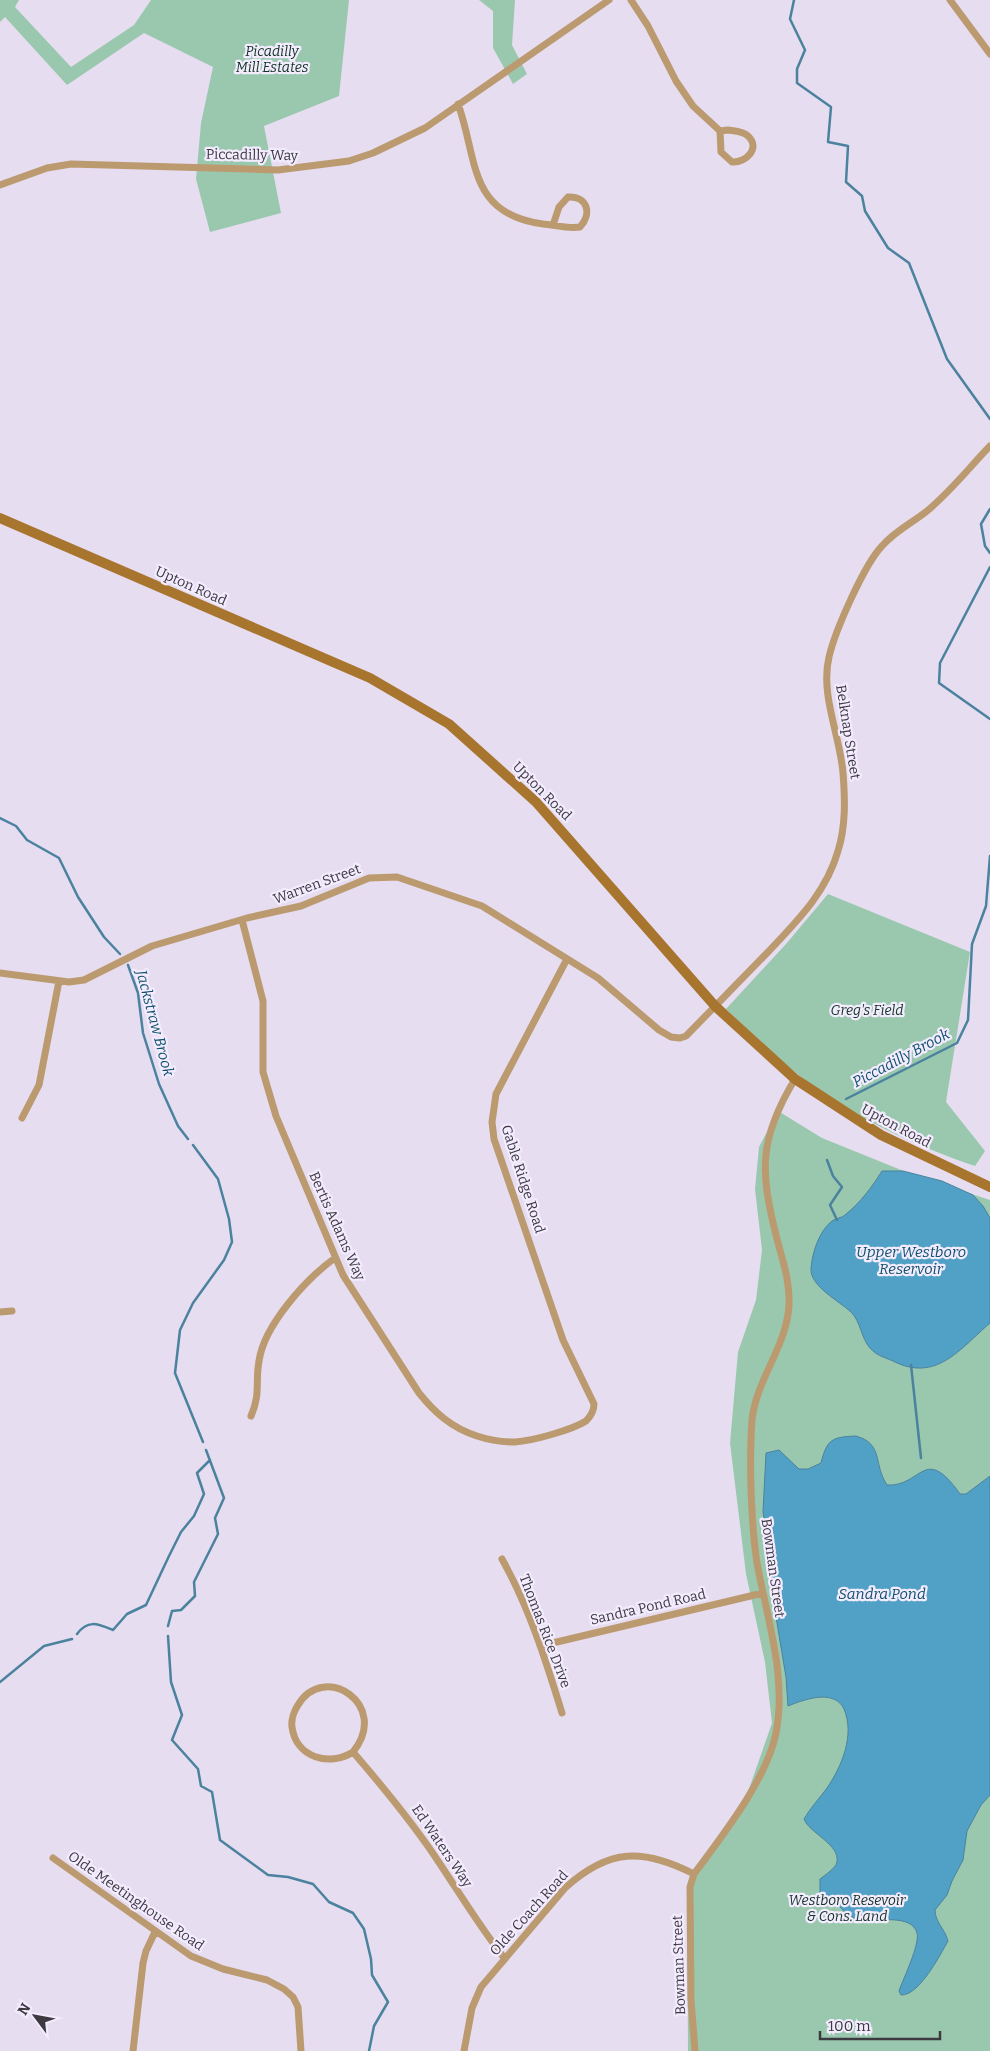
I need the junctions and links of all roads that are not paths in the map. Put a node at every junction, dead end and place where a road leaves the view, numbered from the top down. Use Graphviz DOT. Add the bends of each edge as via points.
graph roads {
  1 [pos="609,0"];
  2 [pos="631,0"];
  3 [pos="950,0"];
  4 [pos="990,54"];
  5 [pos="458,104"];
  6 [pos="720,132"];
  7 [pos="0,184"];
  8 [pos="554,225"];
  9 [pos="990,446"];
  10 [pos="0,518"];
  11 [pos="242,920"];
  12 [pos="567,959"];
  13 [pos="0,973"];
  14 [pos="59,981"];
  15 [pos="715,1006"];
  16 [pos="795,1079"];
  17 [pos="22,1118"];
  18 [pos="970,1178"];
  19 [pos="990,1180"];
  20 [pos="990,1187"];
  21 [pos="335,1258"];
  22 [pos="12,1311"];
  23 [pos="0,1312"];
  24 [pos="593,1412"];
  25 [pos="251,1416"];
  26 [pos="502,1558"];
  27 [pos="763,1593"];
  28 [pos="540,1646"];
  29 [pos="562,1714"];
  30 [pos="354,1752"];
  31 [pos="53,1858"];
  32 [pos="694,1874"];
  33 [pos="155,1932"];
  34 [pos="504,1959"];
  35 [pos="133,2051"];
  36 [pos="301,2051"];
  37 [pos="464,2051"];
  38 [pos="694,2051"];
  1 -- 5 [label="street, Piccadilly Way"];
  2 -- 6 [label="street" via="680,87 693,106"];
  3 -- 4 [label="street"];
  5 -- 7 [label="street, Piccadilly Way" via="402,141 328,165 278,170 72,164 47,168"];
  5 -- 8 [label="street" via="476,174 490,199 526,221"];
  6 -- 6 [label="street" via="736,131 748,136 752,147 750,155 738,162 726,158 719,143"];
  8 -- 8 [label="street" via="559,207 568,197 580,199 586,205 586,221 580,227"];
  9 -- 15 [label="street, Belknap Street" via="957,483 882,546 862,576 829,657 827,670 827,688 843,772 844,820 839,850 825,885 812,904"];
  10 -- 15 [label="main road, Upton Road" via="370,678 449,724 536,802"];
  11 -- 12 [label="street, Warren Street" via="301,906 369,878 396,877 482,906"];
  11 -- 14 [label="street, Warren Street" via="152,946 84,980"];
  11 -- 21 [label="street, Bertis Adams Way" via="263,1001 263,1072 276,1116"];
  12 -- 15 [label="street, Warren Street" via="598,978 671,1037 686,1036"];
  12 -- 24 [label="street, Gable Ridge Road" via="496,1094 492,1122 494,1139 563,1340 594,1404"];
  13 -- 14 [label="street, Warren Street"];
  14 -- 17 [label="street" via="39,1085"];
  15 -- 16 [label="main road, Upton Road"];
  16 -- 18 [label="main road, Upton Road" via="881,1135"];
  16 -- 27 [label="street, Bowman Street" via="775,1114 765,1162 771,1215 787,1268 789,1305 787,1320 752,1420 754,1530"];
  18 -- 19 [label="street"];
  18 -- 20 [label="main road, Upton Road"];
  21 -- 24 [label="street, Bertis Adams Way" via="353,1293 419,1393 432,1409 458,1429 496,1441 516,1442 572,1427"];
  21 -- 25 [label="street" via="319,1269 264,1341 258,1362 259,1390"];
  22 -- 23 [label="street"];
  26 -- 28 [label="street, Thomas Rice Drive" via="516,1583"];
  27 -- 28 [label="street, Sandra Pond Road"];
  27 -- 32 [label="street, Bowman Street" via="777,1669 779,1706 776,1734 758,1779"];
  28 -- 29 [label="street, Thomas Rice Drive"];
  30 -- 30 [label="street" via="362,1741 365,1728 356,1700 329,1686 310,1692 299,1703 293,1717 292,1726 299,1745 314,1757 325,1760"];
  30 -- 34 [label="street, Ed Waters Way" via="402,1809 441,1864 478,1926"];
  31 -- 33 [label="street, Olde Meetinghouse Road"];
  32 -- 34 [label="street, Olde Coach Road" via="666,1860 642,1854 624,1856 592,1867 565,1888"];
  32 -- 38 [label="street, Bowman Street" via="689,1907"];
  33 -- 35 [label="street" via="143,1963"];
  33 -- 36 [label="street, Olde Meetinghouse Road" via="200,1961 267,1980 284,1990 298,2007"];
  34 -- 37 [label="street, Olde Coach Road" via="476,1997"];
}
